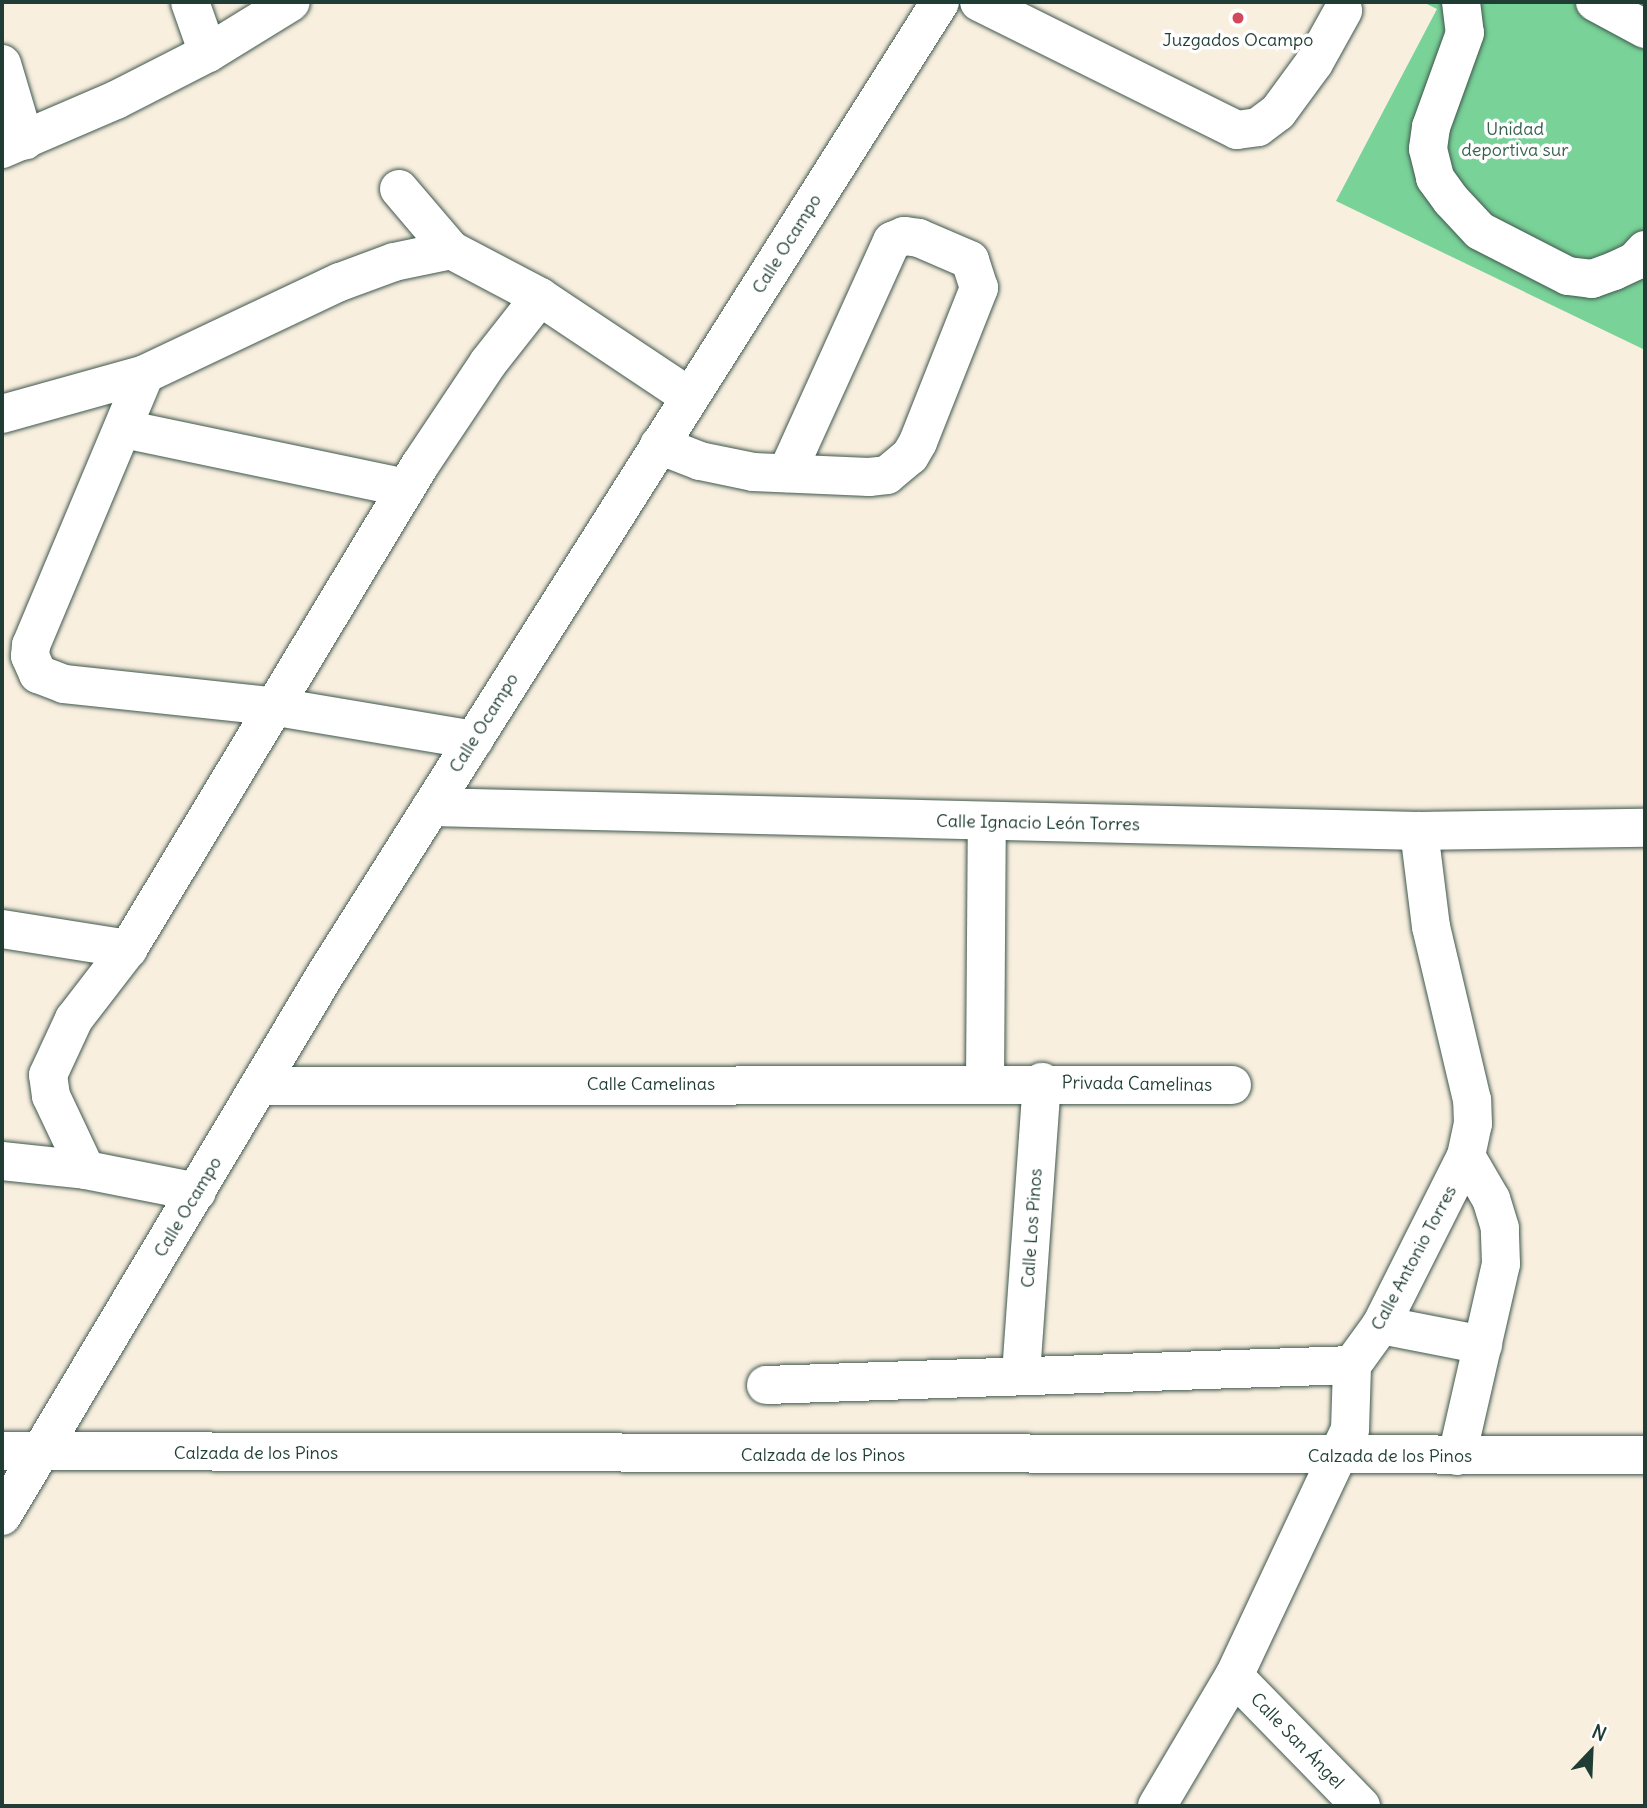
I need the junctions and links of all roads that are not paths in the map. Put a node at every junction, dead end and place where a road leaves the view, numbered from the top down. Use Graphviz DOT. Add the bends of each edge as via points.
graph roads {
  1 [pos="190,2"];
  2 [pos="291,2"];
  3 [pos="940,2"];
  4 [pos="979,2"];
  5 [pos="1461,2"];
  6 [pos="1595,2"];
  7 [pos="1343,11"];
  8 [pos="1645,29"];
  9 [pos="208,53"];
  10 [pos="2,64"];
  11 [pos="13,145"];
  12 [pos="399,189"];
  13 [pos="451,250"];
  14 [pos="1645,250"];
  15 [pos="540,297"];
  16 [pos="145,374"];
  17 [pos="690,397"];
  18 [pos="2,414"];
  19 [pos="124,429"];
  20 [pos="659,445"];
  21 [pos="787,474"];
  22 [pos="406,488"];
  23 [pos="271,706"];
  24 [pos="474,740"];
  25 [pos="431,807"];
  26 [pos="987,821"];
  27 [pos="1645,828"];
  28 [pos="1419,831"];
  29 [pos="2,929"];
  30 [pos="128,949"];
  31 [pos="1042,1082"];
  32 [pos="985,1083"];
  33 [pos="1232,1085"];
  34 [pos="260,1086"];
  35 [pos="1465,1156"];
  36 [pos="2,1161"];
  37 [pos="86,1170"];
  38 [pos="197,1192"];
  39 [pos="1381,1325"];
  40 [pos="1483,1345"];
  41 [pos="1352,1365"];
  42 [pos="1021,1374"];
  43 [pos="766,1385"];
  44 [pos="2,1451"];
  45 [pos="40,1452"];
  46 [pos="1645,1455"];
  47 [pos="1457,1456"];
  48 [pos="1334,1457"];
  49 [pos="2,1516"];
  50 [pos="1234,1676"];
  51 [pos="1157,1806"];
  52 [pos="1361,1806"];
  1 -- 9 [label="street"];
  2 -- 9 [label="street"];
  3 -- 17 [label="street, Calle Ocampo"];
  4 -- 7 [label="street" via="1237,130 1258,127 1278,112 1314,63"];
  5 -- 14 [label="street" via="1465,33 1431,127 1428,149 1435,178 1451,200 1480,231 1568,276 1592,279 1635,261"];
  6 -- 8 [label="street"];
  9 -- 11 [label="street"];
  10 -- 11 [label="street"];
  12 -- 13 [label="street"];
  13 -- 15 [label="street"];
  13 -- 16 [label="street" via="394,262 340,282"];
  15 -- 17 [label="street"];
  15 -- 22 [label="street" via="488,363"];
  16 -- 18 [label="street"];
  16 -- 19 [label="street"];
  17 -- 20 [label="street, Calle Ocampo"];
  19 -- 22 [label="street"];
  19 -- 23 [label="street" via="31,645 34,667 38,674 64,684"];
  20 -- 21 [label="street" via="700,461"];
  20 -- 24 [label="street, Calle Ocampo"];
  21 -- 21 [label="street" via="892,241 904,236 919,238 970,260 979,288 910,456 887,474 869,477"];
  22 -- 23 [label="street"];
  23 -- 24 [label="street"];
  23 -- 30 [label="street"];
  24 -- 25 [label="street, Calle Ocampo"];
  25 -- 26 [label="street, Calle Ignacio León Torres"];
  25 -- 34 [label="street, Calle Ocampo"];
  26 -- 28 [label="street, Calle Ignacio León Torres"];
  26 -- 32 [label="street"];
  27 -- 28 [label="street, Calle Ignacio León Torres"];
  28 -- 35 [label="street, Calle Antonio Torres" via="1431,927 1472,1100 1473,1124"];
  29 -- 30 [label="street"];
  30 -- 37 [label="street" via="74,1019 48,1075 51,1096"];
  31 -- 32 [label="street, Calle Camelinas"];
  31 -- 33 [label="street, Privada Camelinas"];
  31 -- 42 [label="street, Calle Los Pinos"];
  32 -- 34 [label="street, Calle Camelinas"];
  34 -- 38 [label="street, Calle Ocampo"];
  35 -- 39 [label="street, Calle Antonio Torres"];
  35 -- 40 [label="street" via="1491,1199 1500,1228 1501,1264"];
  36 -- 37 [label="street"];
  37 -- 38 [label="street"];
  38 -- 45 [label="street, Calle Ocampo"];
  39 -- 40 [label="street"];
  39 -- 41 [label="street, Calle Antonio Torres"];
  40 -- 47 [label="street"];
  41 -- 42 [label="street"];
  41 -- 48 [label="street" via="1348,1381 1353,1420"];
  42 -- 43 [label="street"];
  44 -- 45 [label="street, Calzada de los Pinos"];
  45 -- 48 [label="street, Calzada de los Pinos"];
  45 -- 49 [label="street, Calle Ocampo"];
  46 -- 47 [label="street, Calzada de los Pinos"];
  47 -- 48 [label="street, Calzada de los Pinos"];
  48 -- 50 [label="street"];
  50 -- 51 [label="street"];
  50 -- 52 [label="street, Calle San Ángel"];
}
